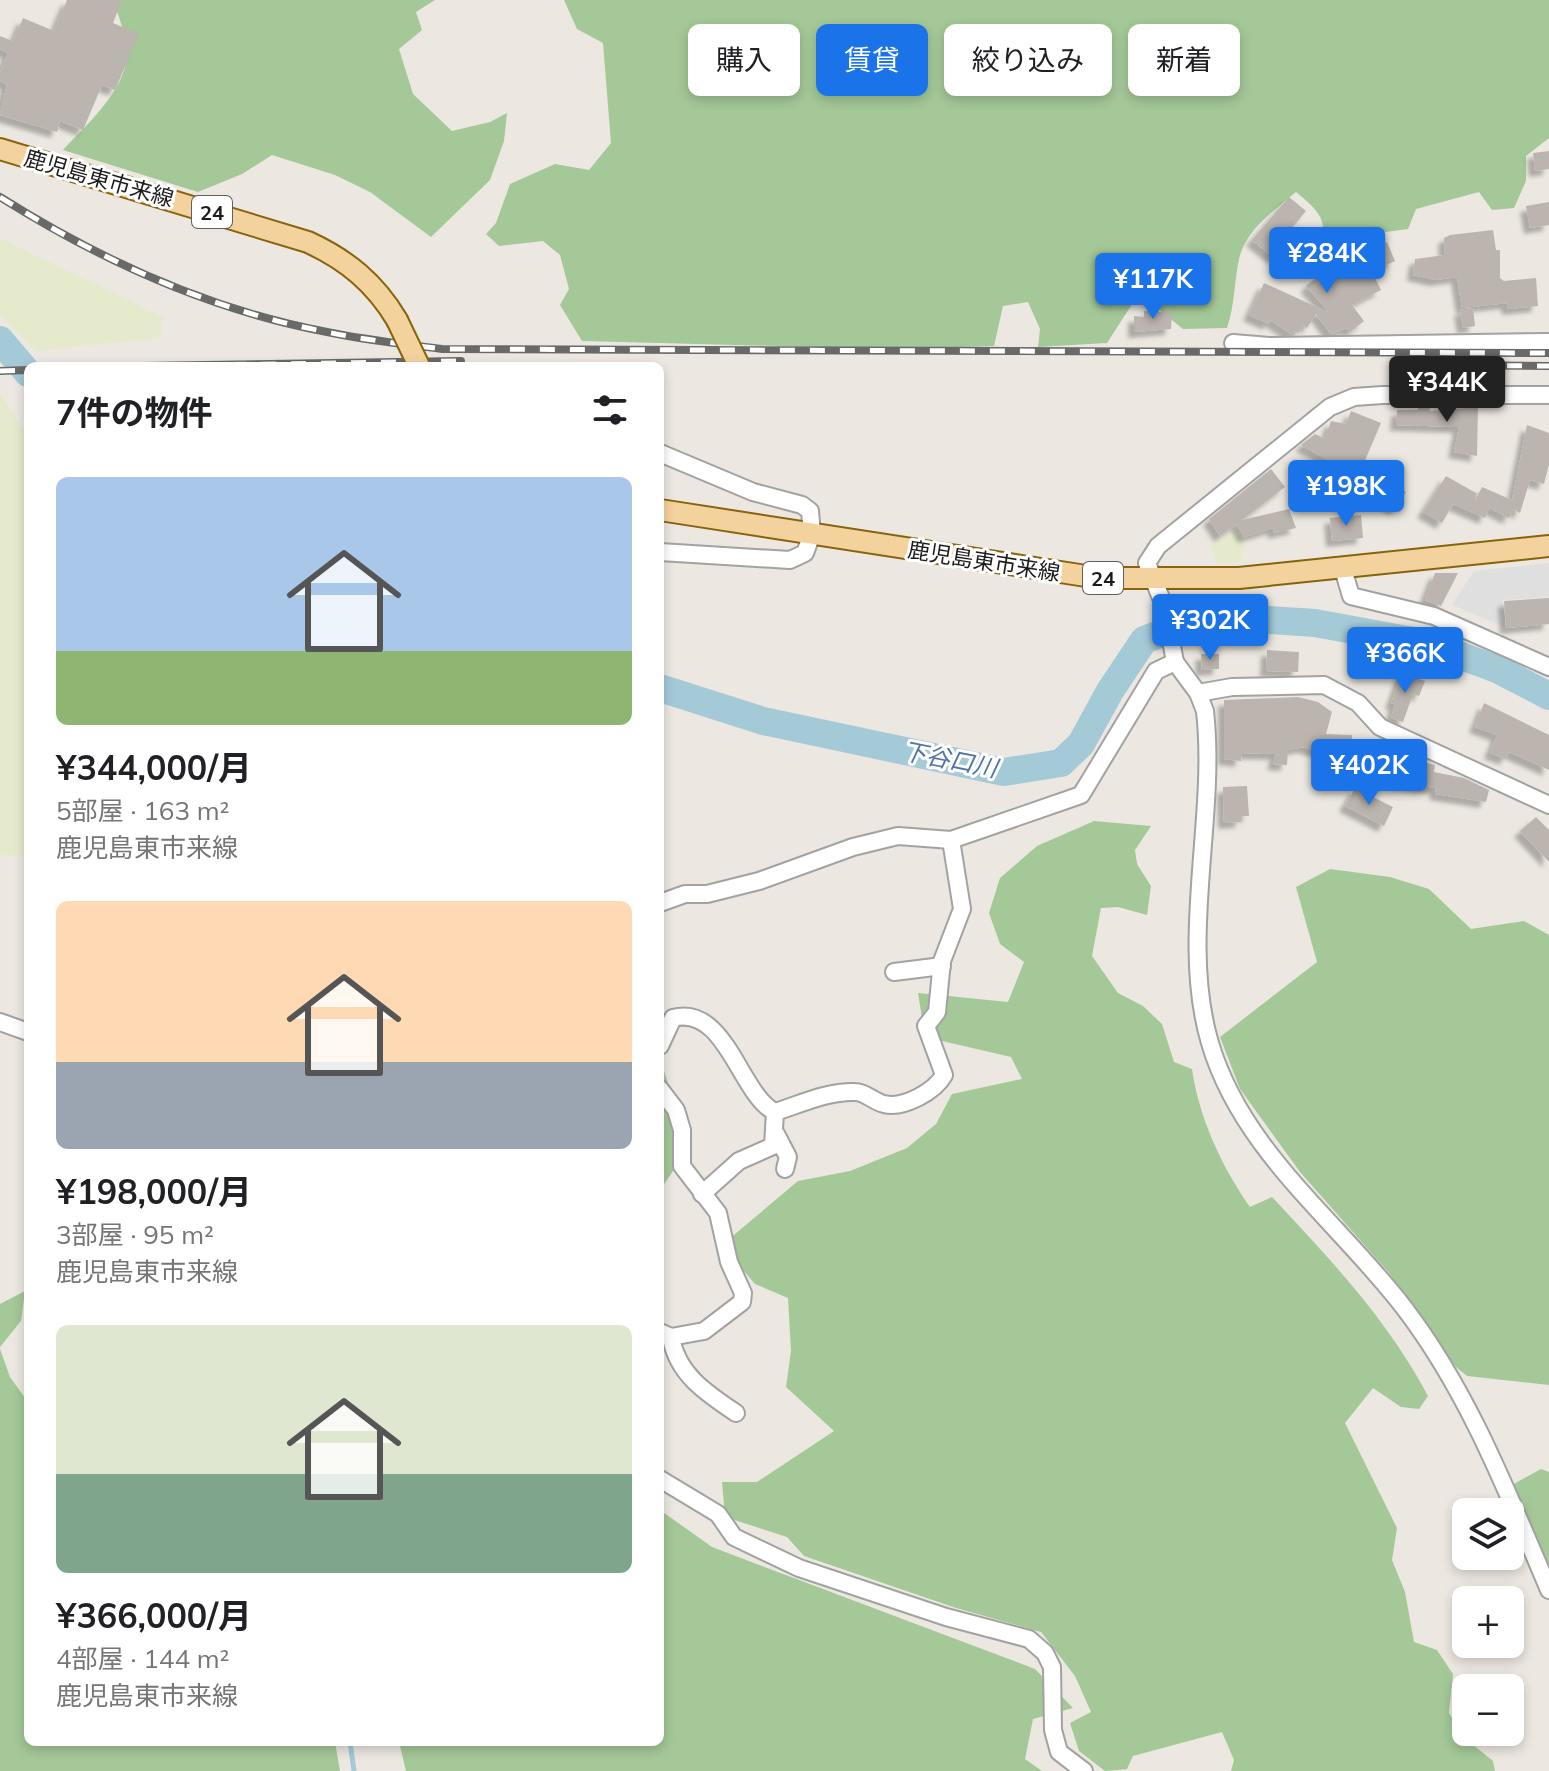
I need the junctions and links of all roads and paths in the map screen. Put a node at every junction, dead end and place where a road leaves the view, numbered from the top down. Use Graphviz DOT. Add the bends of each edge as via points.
graph roads {
  1 [pos="0,149"];
  2 [pos="1549,342"];
  3 [pos="1233,343"];
  4 [pos="417,362"];
  5 [pos="1549,395"];
  6 [pos="664,455"];
  7 [pos="664,511"];
  8 [pos="812,534"];
  9 [pos="1549,546"];
  10 [pos="664,552"];
  11 [pos="1343,569"];
  12 [pos="1151,580"];
  13 [pos="1172,655"];
  14 [pos="1549,667"];
  15 [pos="1198,693"];
  16 [pos="1549,805"];
  17 [pos="951,840"];
  18 [pos="664,902"];
  19 [pos="942,966"];
  20 [pos="894,972"];
  21 [pos="0,1022"];
  22 [pos="24,1031"];
  23 [pos="664,1037"];
  24 [pos="664,1094"];
  25 [pos="775,1112"];
  26 [pos="776,1134"];
  27 [pos="785,1169"];
  28 [pos="702,1194"];
  29 [pos="666,1335"];
  30 [pos="736,1413"];
  31 [pos="664,1481"];
  32 [pos="1549,1590"];
  33 [pos="1084,1771"];
  1 -- 4 [label="main road, 鹿児島東市来線 / 24, bridge" via="308,242 352,266 376,287"];
  2 -- 3 [label="street"];
  5 -- 12 [label="street" via="1382,395 1354,397 1330,407 1158,546 1147,563"];
  6 -- 8 [label="street" via="768,497 802,505 810,511"];
  7 -- 8 [label="main road, 鹿児島東市来線 / 24"];
  8 -- 10 [label="street" via="805,553 790,560"];
  8 -- 12 [label="main road, 鹿児島東市来線 / 24" via="1052,572"];
  9 -- 11 [label="main road, 鹿児島東市来線 / 24"];
  11 -- 12 [label="main road, 鹿児島東市来線 / 24"];
  11 -- 14 [label="street" via="1351,596 1434,616"];
  12 -- 13 [label="street" via="1165,608"];
  13 -- 15 [label="street"];
  13 -- 17 [label="street" via="1156,671 1081,795"];
  15 -- 16 [label="street" via="1324,685 1358,703 1380,727"];
  15 -- 32 [label="street" via="1207,728 1198,967 1217,1065 1255,1137 1407,1311 1450,1378"];
  17 -- 18 [label="street" via="898,836 759,881"];
  17 -- 19 [label="street" via="962,909"];
  19 -- 20 [label="street"];
  19 -- 25 [label="street" via="937,1012 926,1026 944,1075 938,1085 909,1101 885,1105 859,1091"];
  21 -- 22 [label="street"];
  23 -- 25 [label="street" via="673,1018 694,1020 717,1034 761,1105"];
  24 -- 28 [label="street" via="682,1130 682,1166"];
  25 -- 26 [label="street"];
  26 -- 27 [label="street" via="788,1157"];
  26 -- 28 [label="street" via="773,1146 739,1161"];
  28 -- 29 [label="street" via="718,1213 742,1302 704,1331"];
  29 -- 30 [label="street" via="686,1374"];
  31 -- 33 [label="street" via="718,1514 734,1537 799,1568 1029,1639 1052,1667 1053,1730 1059,1752"];
}
